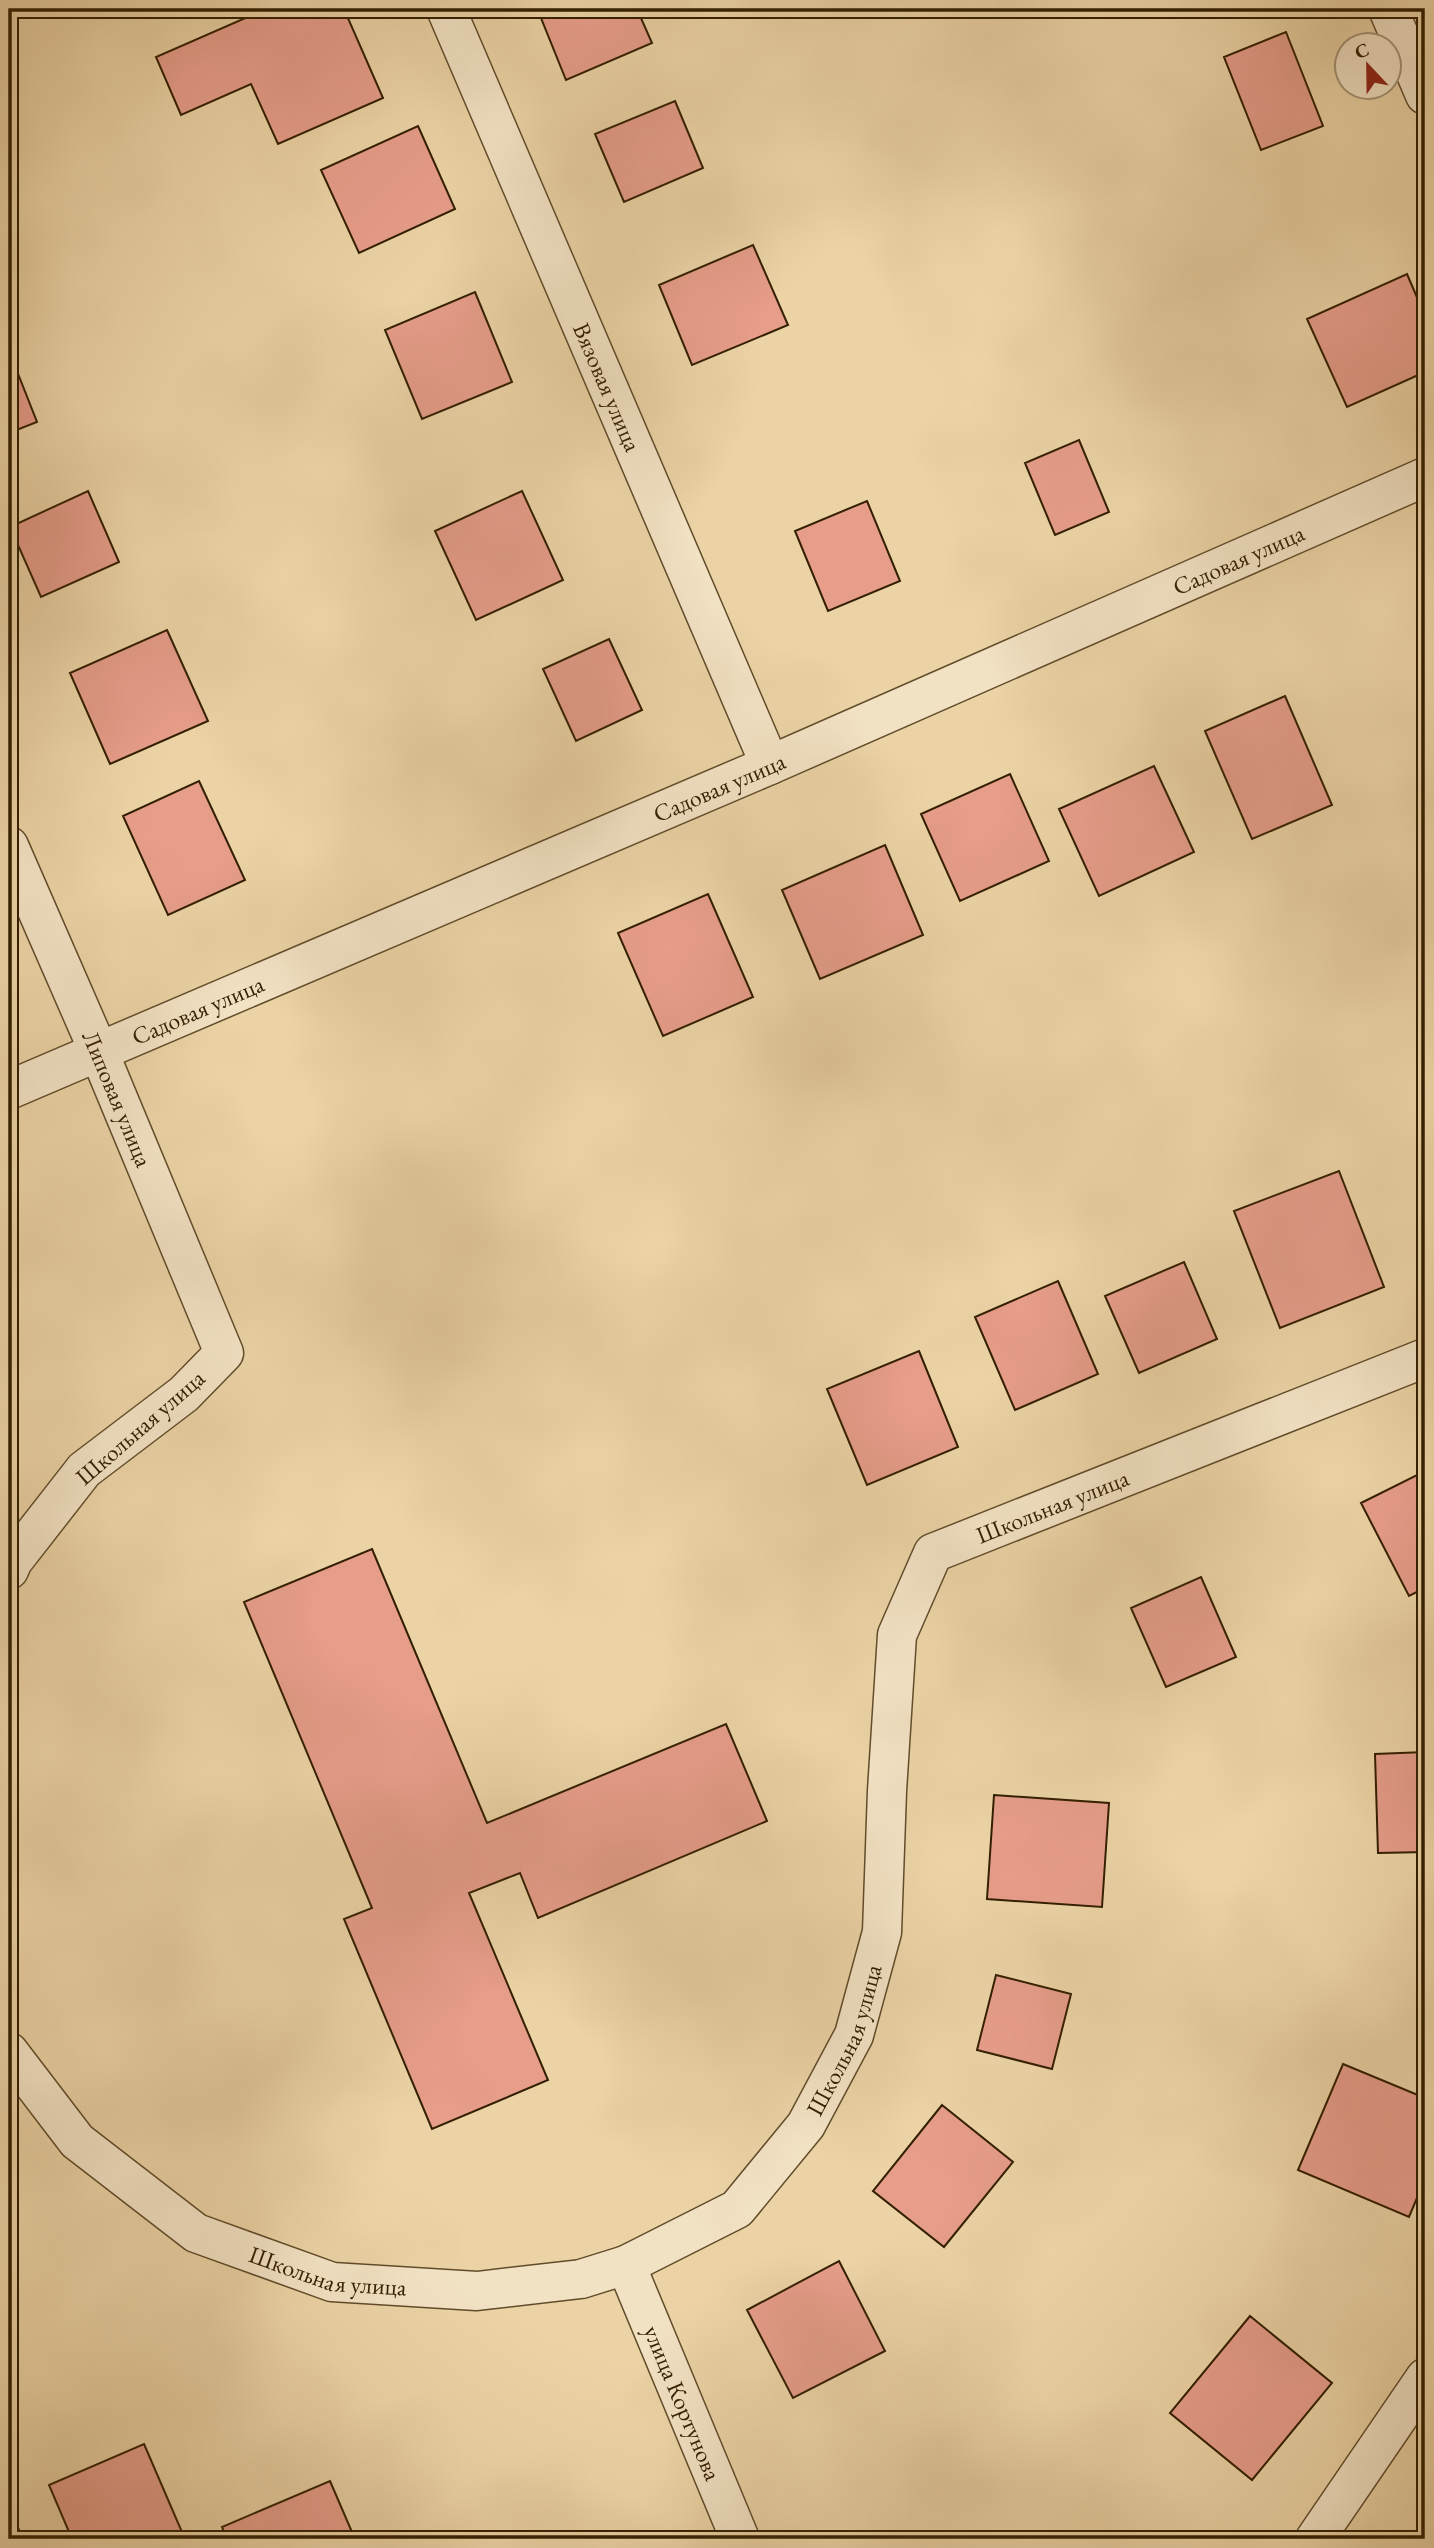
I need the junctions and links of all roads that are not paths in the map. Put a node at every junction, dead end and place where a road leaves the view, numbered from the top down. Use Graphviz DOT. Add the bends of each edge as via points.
graph roads {
  1 [pos="446,9"];
  2 [pos="1388,9"];
  3 [pos="1425,95"];
  4 [pos="1425,477"];
  5 [pos="769,765"];
  6 [pos="9,846"];
  7 [pos="98,1050"];
  8 [pos="9,1090"];
  9 [pos="223,1353"];
  10 [pos="1425,1359"];
  11 [pos="9,1570"];
  12 [pos="9,2052"];
  13 [pos="626,2265"];
  14 [pos="1425,2378"];
  15 [pos="740,2539"];
  16 [pos="1315,2539"];
  1 -- 5 [label="street, Вязовая улица"];
  2 -- 3 [label="street"];
  4 -- 5 [label="street, Садовая улица"];
  5 -- 7 [label="street, Садовая улица"];
  6 -- 7 [label="street, Липовая улица"];
  7 -- 8 [label="street, Садовая улица"];
  7 -- 9 [label="street, Липовая улица"];
  9 -- 11 [label="street, Школьная улица" via="184,1394 84,1470"];
  10 -- 13 [label="street, Школьная улица" via="933,1553 897,1635 882,1932 854,2035 806,2125 737,2209"];
  12 -- 13 [label="street, Школьная улица" via="77,2141 196,2234 332,2282 477,2291 581,2279"];
  13 -- 15 [label="street, улица Кортунова"];
  14 -- 16 [label="street"];
}
